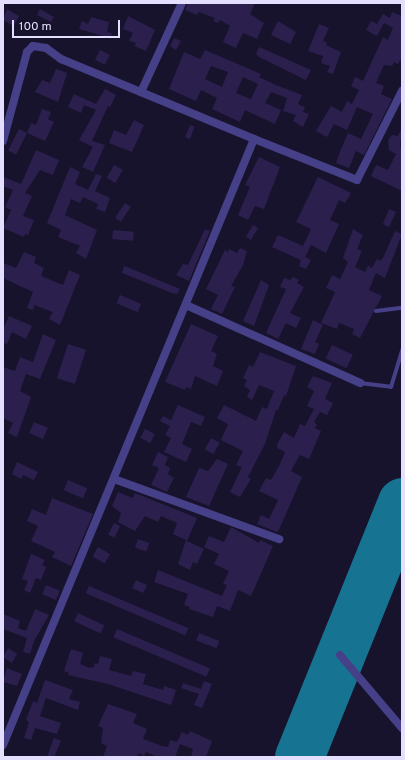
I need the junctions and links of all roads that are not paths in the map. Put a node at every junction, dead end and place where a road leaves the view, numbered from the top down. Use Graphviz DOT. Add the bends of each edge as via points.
graph roads {
  1 [pos="182,3"];
  2 [pos="402,91"];
  3 [pos="141,92"];
  4 [pos="254,139"];
  5 [pos="3,141"];
  6 [pos="186,305"];
  7 [pos="402,308"];
  8 [pos="376,311"];
  9 [pos="402,350"];
  10 [pos="360,384"];
  11 [pos="114,479"];
  12 [pos="279,539"];
  13 [pos="340,655"];
  14 [pos="402,728"];
  15 [pos="3,745"];
  1 -- 3 [label="street"];
  2 -- 4 [label="street" via="357,180"];
  3 -- 4 [label="street"];
  3 -- 5 [label="street" via="61,59 46,48 33,46 27,52"];
  4 -- 6 [label="street"];
  6 -- 10 [label="street"];
  6 -- 11 [label="street"];
  7 -- 8 [label="lane"];
  9 -- 10 [label="lane" via="391,387"];
  11 -- 12 [label="street"];
  11 -- 15 [label="street"];
  13 -- 14 [label="street"];
}
